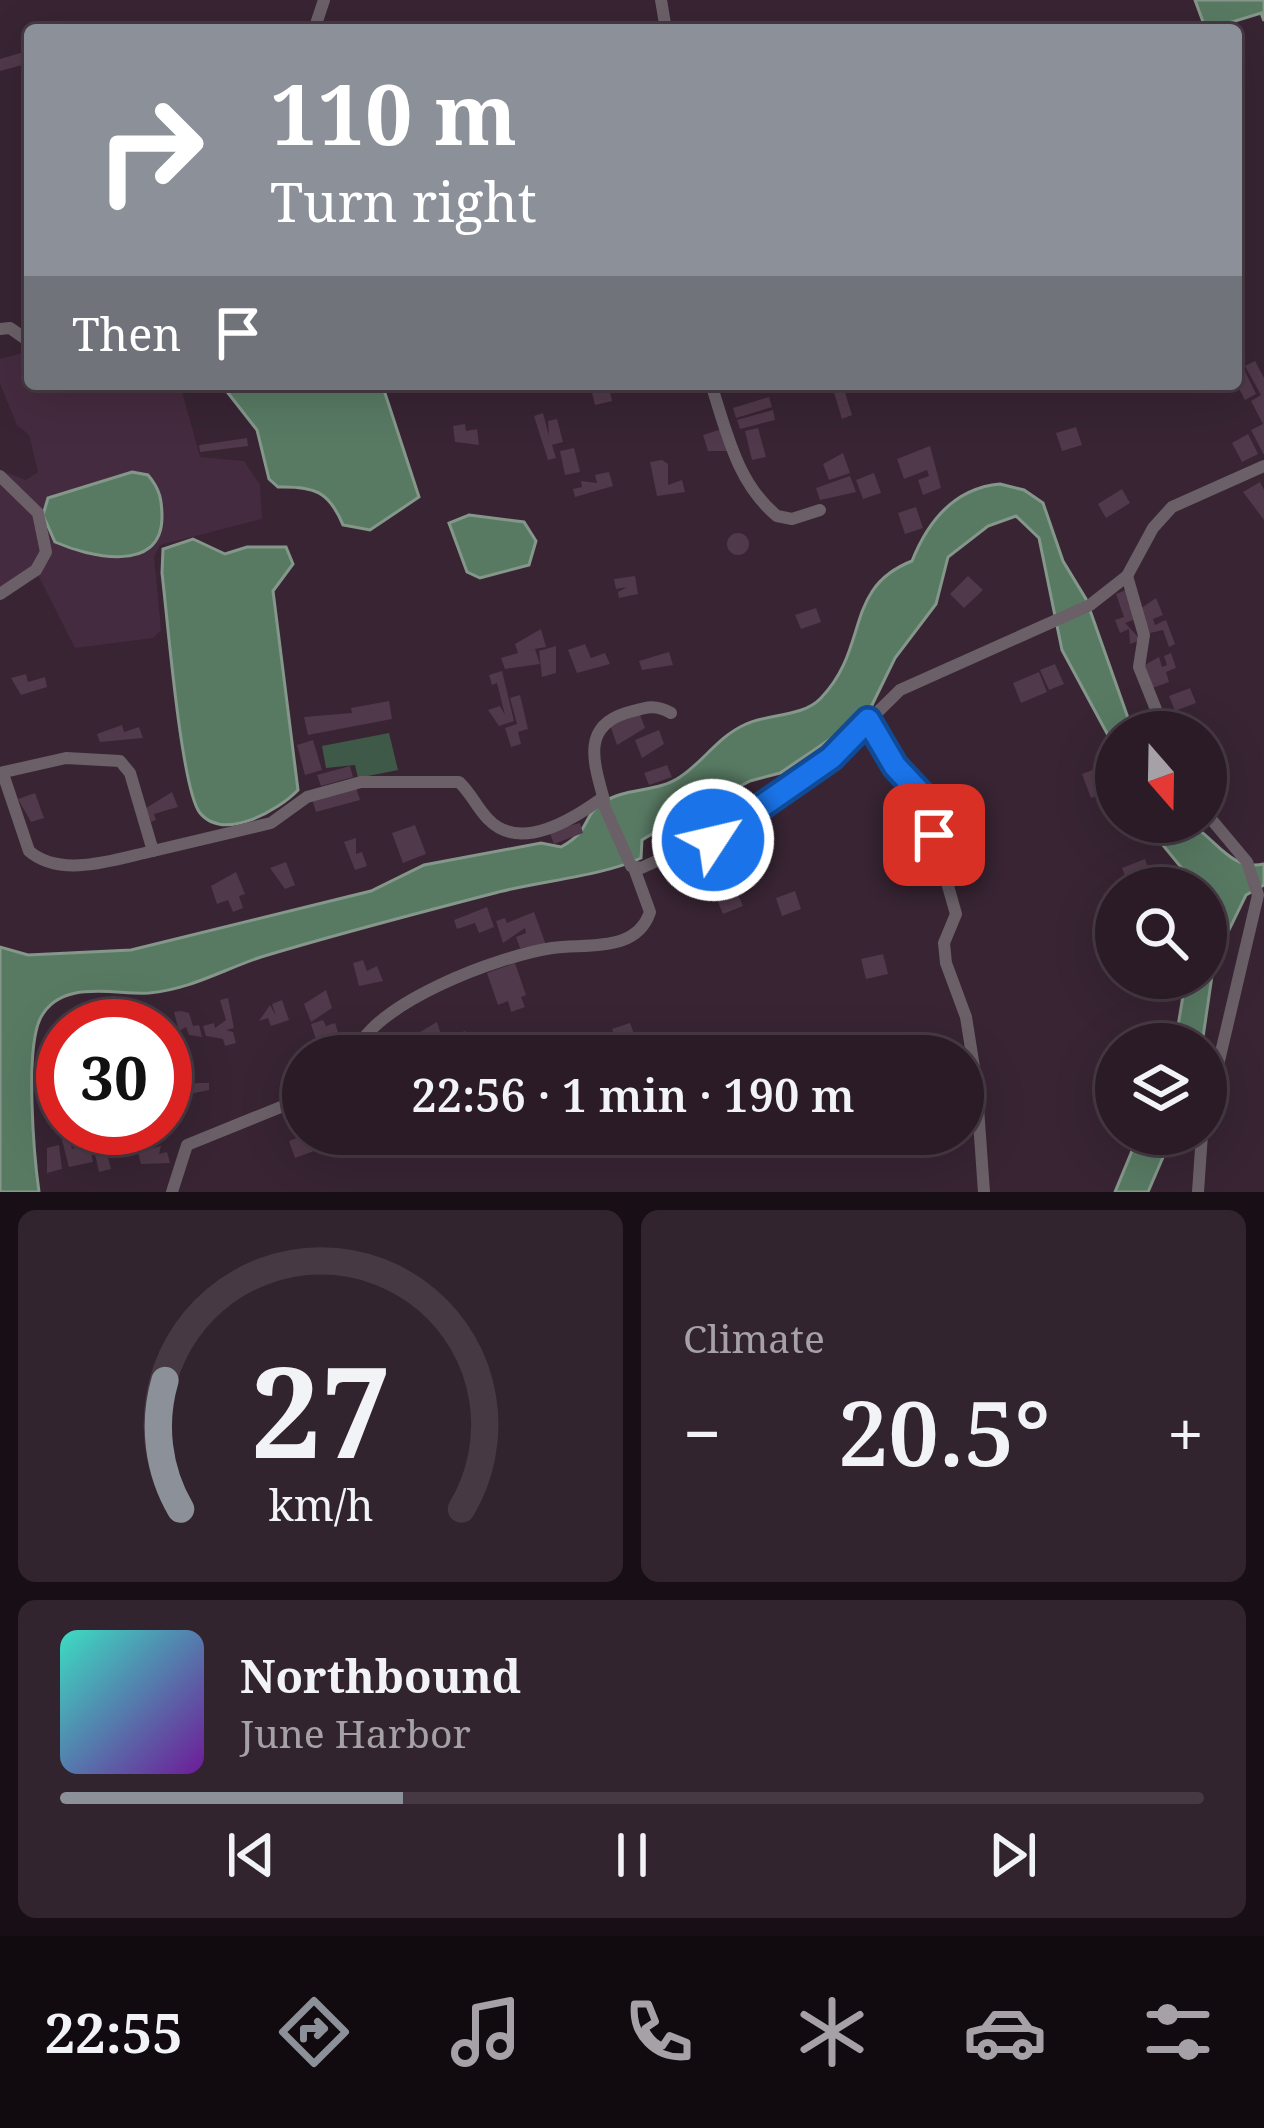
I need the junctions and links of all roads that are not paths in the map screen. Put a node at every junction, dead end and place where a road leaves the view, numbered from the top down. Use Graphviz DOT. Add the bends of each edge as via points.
graph roads {
  1 [pos="713,390"];
  2 [pos="1264,466"];
  3 [pos="0,476"];
  4 [pos="820,510"];
  5 [pos="1127,576"];
  6 [pos="0,594"];
  7 [pos="1157,711"];
  8 [pos="671,713"];
  9 [pos="868,720"];
  10 [pos="2,774"];
  11 [pos="604,801"];
  12 [pos="1227,839"];
  13 [pos="153,851"];
  14 [pos="632,867"];
  15 [pos="1227,1027"];
  16 [pos="366,1035"];
  17 [pos="282,1107"];
  18 [pos="1201,1155"];
  19 [pos="172,1192"];
  20 [pos="985,1192"];
  21 [pos="1198,1192"];
  1 -- 4 [label="street" via="743,480 777,515"];
  2 -- 5 [label="street" via="1172,507"];
  3 -- 6 [label="street" via="38,513 46,552 36,570"];
  5 -- 7 [label="street" via="1144,635 1139,667"];
  5 -- 9 [label="street" via="1090,604 900,690"];
  8 -- 11 [label="street" via="646,707 596,730"];
  9 -- 14 [label="street" via="831,758 713,840"];
  9 -- 20 [label="street" via="922,795 956,914 944,943 966,1016"];
  10 -- 13 [label="street" via="38,859 68,865"];
  10 -- 13 [label="street" via="66,758 120,760"];
  11 -- 13 [label="street" via="534,832 489,821 459,782 362,782 308,797 272,823"];
  11 -- 14 [label="street"];
  12 -- 15 [label="street" via="1247,862 1258,895"];
  14 -- 16 [label="street" via="650,912 635,932 600,948 555,947 419,994"];
  17 -- 19 [label="street" via="187,1145"];
  18 -- 21 [label="street"];
}
